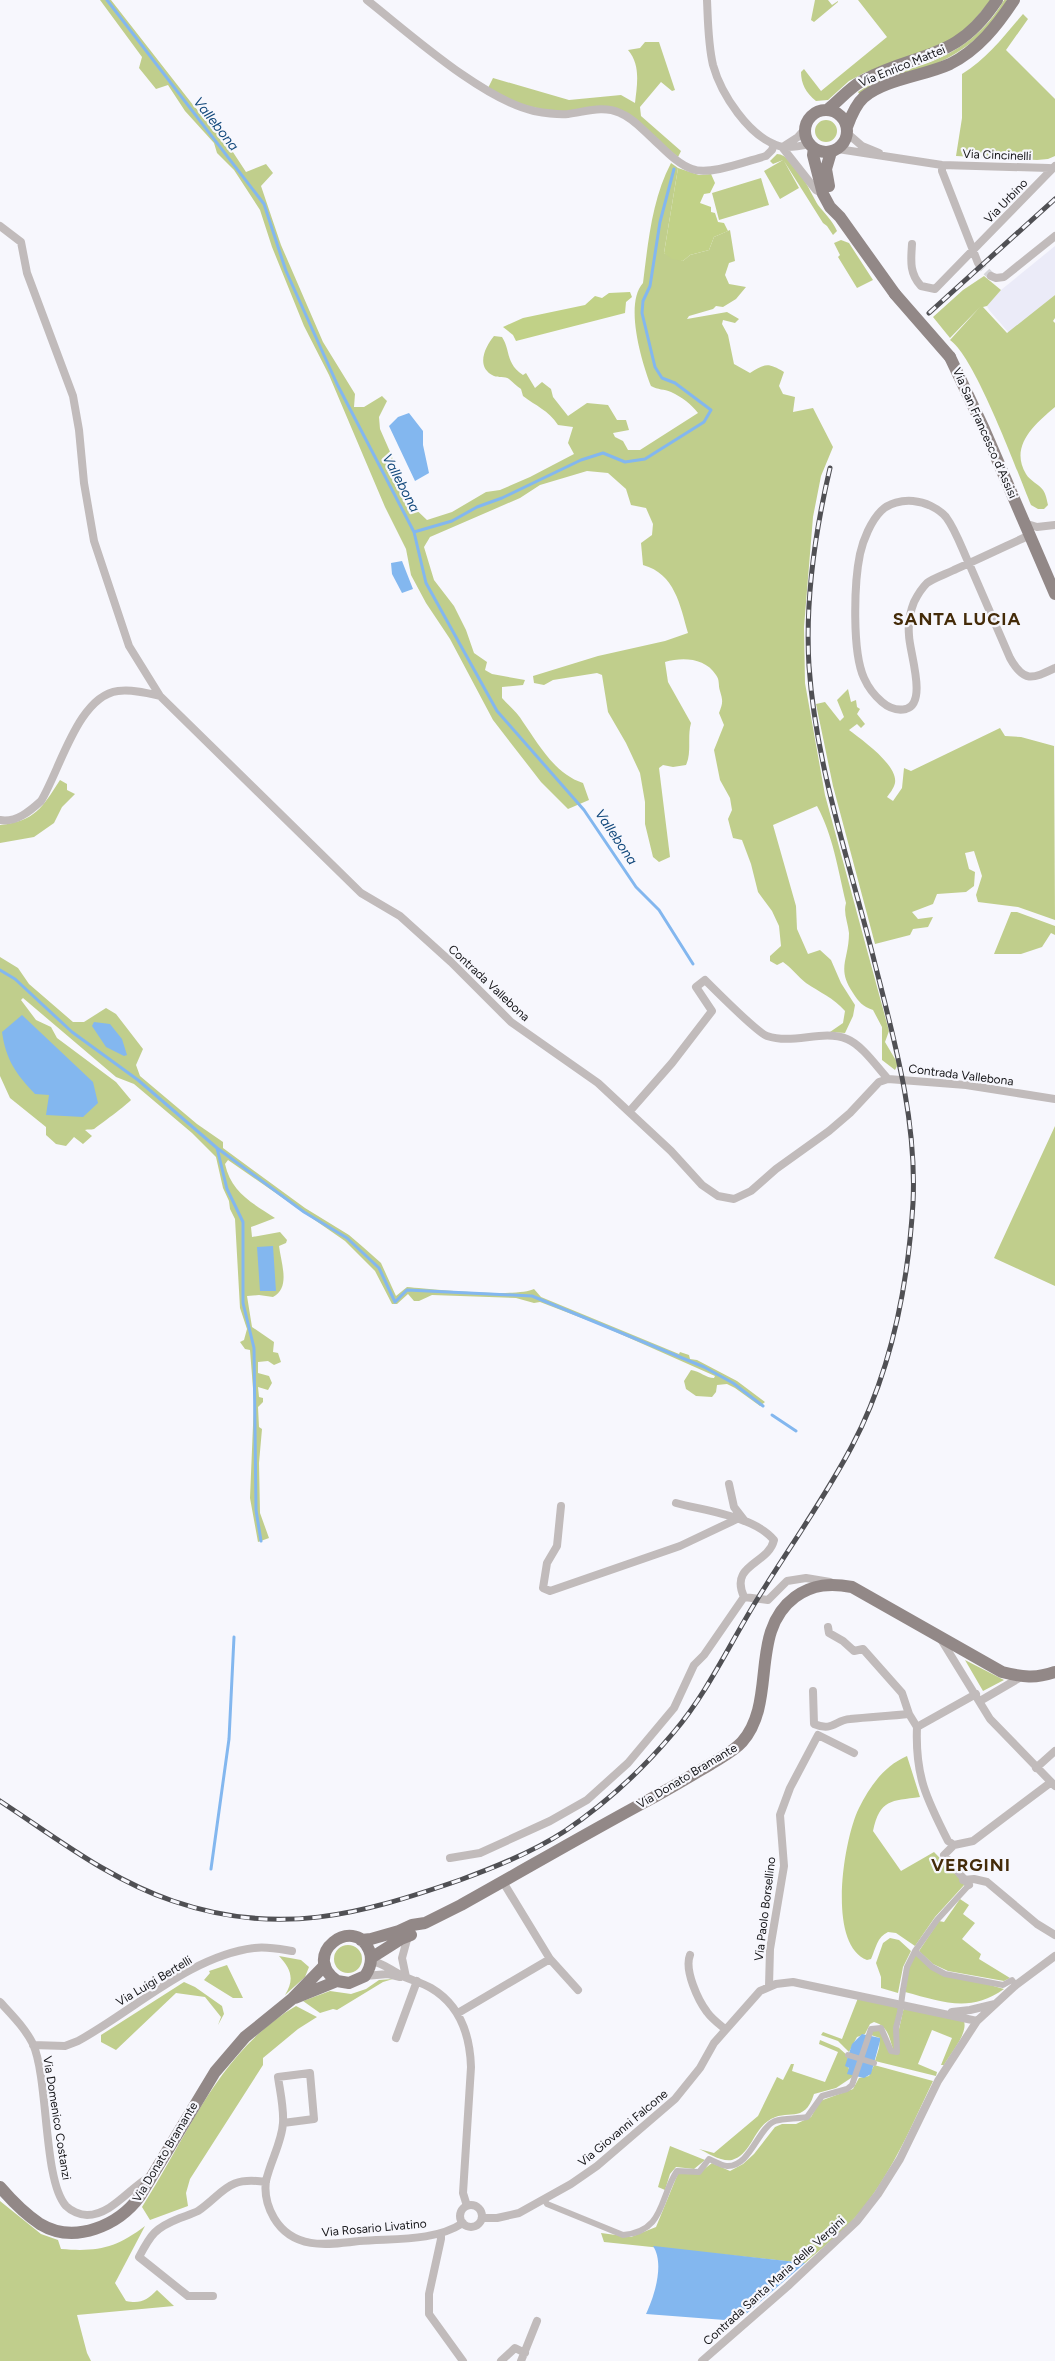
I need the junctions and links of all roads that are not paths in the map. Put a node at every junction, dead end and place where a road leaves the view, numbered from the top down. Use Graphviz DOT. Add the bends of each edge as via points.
graph roads {
  1 [pos="367,0"];
  2 [pos="706,0"];
  3 [pos="998,0"];
  4 [pos="1014,0"];
  5 [pos="827,110"];
  6 [pos="806,128"];
  7 [pos="847,130"];
  8 [pos="778,145"];
  9 [pos="812,146"];
  10 [pos="835,150"];
  11 [pos="888,156"];
  12 [pos="942,164"];
  13 [pos="1053,168"];
  14 [pos="823,194"];
  15 [pos="838,215"];
  16 [pos="0,226"];
  17 [pos="1055,236"];
  18 [pos="912,244"];
  19 [pos="974,251"];
  20 [pos="978,263"];
  21 [pos="991,276"];
  22 [pos="1055,525"];
  23 [pos="1027,529"];
  24 [pos="969,564"];
  25 [pos="1055,594"];
  26 [pos="1055,668"];
  27 [pos="160,696"];
  28 [pos="0,820"];
  29 [pos="888,1079"];
  30 [pos="1055,1099"];
  31 [pos="629,1112"];
  32 [pos="729,1484"];
  33 [pos="676,1503"];
  34 [pos="561,1506"];
  35 [pos="741,1520"];
  36 [pos="839,1584"];
  37 [pos="744,1597"];
  38 [pos="828,1627"];
  39 [pos="940,1636"];
  40 [pos="1055,1672"];
  41 [pos="1021,1677"];
  42 [pos="813,1691"];
  43 [pos="978,1698"];
  44 [pos="909,1714"];
  45 [pos="917,1726"];
  46 [pos="1055,1751"];
  47 [pos="854,1753"];
  48 [pos="1036,1768"];
  49 [pos="1052,1784"];
  50 [pos="954,1845"];
  51 [pos="450,1858"];
  52 [pos="503,1882"];
  53 [pos="966,1883"];
  54 [pos="425,1923"];
  55 [pos="1055,1935"];
  56 [pos="408,1936"];
  57 [pos="362,1940"];
  58 [pos="292,1951"];
  59 [pos="915,1951"];
  60 [pos="690,1955"];
  61 [pos="1055,1956"];
  62 [pos="550,1959"];
  63 [pos="371,1960"];
  64 [pos="325,1965"];
  65 [pos="365,1976"];
  66 [pos="406,1977"];
  67 [pos="337,1981"];
  68 [pos="417,1981"];
  69 [pos="769,1986"];
  70 [pos="1016,1986"];
  71 [pos="578,1990"];
  72 [pos="292,1999"];
  73 [pos="0,2002"];
  74 [pos="996,2003"];
  75 [pos="942,2012"];
  76 [pos="458,2013"];
  77 [pos="977,2021"];
  78 [pos="725,2029"];
  79 [pos="396,2038"];
  80 [pos="33,2045"];
  81 [pos="848,2055"];
  82 [pos="861,2059"];
  83 [pos="874,2063"];
  84 [pos="283,2123"];
  85 [pos="153,2175"];
  86 [pos="266,2182"];
  87 [pos="0,2187"];
  88 [pos="544,2199"];
  89 [pos="467,2206"];
  90 [pos="482,2218"];
  91 [pos="463,2223"];
  92 [pos="440,2234"];
  93 [pos="213,2296"];
  94 [pos="537,2320"];
  95 [pos="525,2353"];
  96 [pos="463,2361"];
  97 [pos="501,2361"];
  98 [pos="521,2361"];
  99 [pos="702,2361"];
  1 -- 8 [label="street" via="482,87 517,107 554,114 593,109 619,112 692,170 703,171 766,156"];
  2 -- 8 [label="street" via="710,48 721,83 745,121"];
  3 -- 5 [label="main road, Via Enrico Mattei" via="972,32 958,42 944,51 860,82"];
  4 -- 7 [label="main road, Via Enrico Mattei" via="999,23 967,54 869,94 857,106"];
  5 -- 6 [label="main road, Via Enrico Mattei" via="815,114"];
  5 -- 7 [label="main road" via="840,115"];
  6 -- 8 [label="street" via="798,137"];
  6 -- 9 [label="main road"];
  7 -- 10 [label="main road, Via Enrico Mattei" via="846,139"];
  7 -- 11 [label="street, Via Cincinelli" via="862,146"];
  8 -- 9 [label="street"];
  8 -- 14 [label="street, Via San Francesco d'Assisi"];
  9 -- 10 [label="main road" via="822,152"];
  9 -- 14 [label="main road, Via San Francesco d'Assisi"];
  10 -- 11 [label="street, Via Cincinelli"];
  10 -- 15 [label="main road, Via San Francesco d'Assisi" via="827,163 826,176"];
  11 -- 12 [label="street, Via Cincinelli"];
  12 -- 13 [label="street, Via Cincinelli"];
  12 -- 19 [label="street"];
  13 -- 19 [label="street, Via Urbino"];
  14 -- 15 [label="main road, Via San Francesco d'Assisi"];
  15 -- 23 [label="main road, Via San Francesco d'Assisi, bridge" via="895,294 950,357"];
  16 -- 27 [label="street, Contrada Vallebona" via="21,242 27,273 73,396 94,541 129,646"];
  17 -- 21 [label="street" via="1004,278"];
  18 -- 19 [label="street, Via Urbino" via="911,271 921,286 929,289 935,289"];
  19 -- 20 [label="street"];
  22 -- 23 [label="street"];
  23 -- 24 [label="street"];
  23 -- 25 [label="main road, Via San Francesco d'Assisi"];
  24 -- 24 [label="street" via="945,516 921,502 892,504 882,510 868,532 860,554 856,640 864,678 886,706 908,709 918,692 909,635 910,616 917,596 927,583"];
  24 -- 26 [label="street" via="1014,666 1027,677"];
  27 -- 28 [label="street" via="140,691 117,691 99,698 85,713 41,801 29,812"];
  27 -- 31 [label="street, Contrada Vallebona" via="361,893 400,916 511,1022 598,1083"];
  29 -- 30 [label="street, Contrada Vallebona" via="966,1084"];
  29 -- 31 [label="street, Contrada Vallebona" via="880,1082 850,1113 751,1192 734,1199 711,1193"];
  29 -- 31 [label="street" via="847,1039 824,1035 783,1040 765,1035 705,980 696,987 712,1011"];
  32 -- 35 [label="street" via="734,1507"];
  33 -- 35 [label="street"];
  34 -- 35 [label="street" via="557,1546 546,1563 543,1588 550,1591 680,1546"];
  35 -- 37 [label="street" via="768,1533 774,1540 772,1548 745,1570 741,1579"];
  36 -- 37 [label="street" via="806,1578 787,1581 768,1600"];
  36 -- 39 [label="main road, Via Donato Bramante" via="872,1596"];
  36 -- 52 [label="main road, Via Donato Bramante" via="821,1585 802,1592 788,1602 777,1617 770,1633 756,1718 741,1744 678,1784"];
  37 -- 51 [label="street" via="694,1665 674,1708 628,1764 587,1800 550,1821 480,1854"];
  38 -- 44 [label="street" via="828,1633 854,1651 863,1649 902,1693"];
  39 -- 41 [label="main road, Via Donato Bramante" via="984,1663"];
  39 -- 43 [label="street"];
  40 -- 41 [label="main road, Via Donato Bramante"];
  41 -- 43 [label="street"];
  42 -- 44 [label="street" via="814,1724 822,1727 848,1719"];
  43 -- 45 [label="street"];
  43 -- 48 [label="street" via="990,1719"];
  44 -- 45 [label="street"];
  45 -- 50 [label="street" via="916,1754 927,1800 948,1840"];
  46 -- 48 [label="street"];
  47 -- 69 [label="street, Via Paolo Borsellino" via="818,1735 790,1788 780,1815 784,1866 770,1949"];
  48 -- 49 [label="street"];
  49 -- 50 [label="street" via="973,1840"];
  50 -- 53 [label="street" via="944,1855"];
  52 -- 54 [label="main road, Via Donato Bramante"];
  52 -- 62 [label="street"];
  53 -- 55 [label="street" via="974,1880 986,1882"];
  53 -- 59 [label="street"];
  54 -- 56 [label="main road, Via Donato Bramante"];
  54 -- 57 [label="main road, Via Donato Bramante"];
  56 -- 63 [label="main road, Via Donato Bramante"];
  56 -- 66 [label="street" via="402,1958"];
  57 -- 63 [label="main road" via="367,1945"];
  57 -- 64 [label="main road, Via Donato Bramante" via="348,1936 334,1940 326,1951"];
  58 -- 80 [label="street, Via Luigi Bertelli" via="253,1948 220,1957 190,1971 78,2041 65,2046"];
  59 -- 70 [label="street" via="945,1974 1003,1985 1012,1980"];
  59 -- 82 [label="street, bridge" via="907,1967 896,2028 896,2052 891,2051 881,2028 874,2027"];
  60 -- 78 [label="street" via="689,1971 702,2005"];
  61 -- 70 [label="street, Contrada Santa Maria delle Vergini"];
  62 -- 71 [label="street"];
  62 -- 76 [label="street"];
  63 -- 65 [label="main road"];
  63 -- 66 [label="street" via="381,1962"];
  64 -- 67 [label="main road"];
  64 -- 72 [label="main road, Via Donato Bramante"];
  65 -- 66 [label="street" via="388,1974"];
  65 -- 67 [label="main road, Via Donato Bramante" via="349,1983"];
  66 -- 68 [label="street"];
  67 -- 72 [label="main road, Via Donato Bramante"];
  68 -- 76 [label="street" via="442,1995"];
  68 -- 79 [label="street"];
  69 -- 75 [label="street" via="793,1982"];
  69 -- 78 [label="street, Via Giovanni Falcone" via="760,1991"];
  70 -- 74 [label="street, Contrada Santa Maria delle Vergini"];
  72 -- 85 [label="main road, Via Donato Bramante" via="245,2037 215,2072"];
  73 -- 80 [label="street, Via Domenico Costanzi"];
  74 -- 75 [label="street" via="970,2010"];
  74 -- 77 [label="street, Contrada Santa Maria delle Vergini"];
  75 -- 77 [label="street"];
  76 -- 89 [label="street" via="470,2048 471,2068 463,2192"];
  77 -- 99 [label="street, Contrada Santa Maria delle Vergini" via="938,2081 896,2166 863,2214 788,2286"];
  78 -- 88 [label="street, Via Giovanni Falcone" via="700,2068 675,2098 597,2166"];
  80 -- 85 [label="street, Via Domenico Costanzi" via="44,2096 54,2175 67,2207 88,2215 113,2205 138,2182"];
  81 -- 82 [label="street"];
  82 -- 83 [label="street"];
  82 -- 88 [label="street" via="856,2077 847,2089 822,2096 807,2117 776,2121 765,2129 750,2152 738,2162 728,2166 709,2159 699,2172 677,2170 658,2216 653,2223 634,2234 624,2235 547,2204"];
  84 -- 84 [label="street, Via Rosario Livatino" via="278,2077 310,2073 314,2119"];
  84 -- 86 [label="street, Via Rosario Livatino"];
  85 -- 87 [label="main road, Via Donato Bramante" via="131,2209 110,2223 80,2231 54,2229 42,2224 12,2201"];
  86 -- 92 [label="street, Via Rosario Livatino" via="268,2208 289,2236 300,2242 328,2244"];
  86 -- 93 [label="street" via="230,2184 196,2212 159,2226 139,2257 188,2296"];
  88 -- 90 [label="street, Via Giovanni Falcone" via="519,2213"];
  89 -- 90 [label="street" via="478,2208"];
  89 -- 91 [label="street" via="461,2214"];
  90 -- 91 [label="street" via="474,2226"];
  91 -- 92 [label="street, Via Rosario Livatino"];
  92 -- 96 [label="street" via="429,2294 429,2314"];
  94 -- 95 [label="street"];
  95 -- 97 [label="street" via="515,2348"];
  95 -- 98 [label="street"];
}
